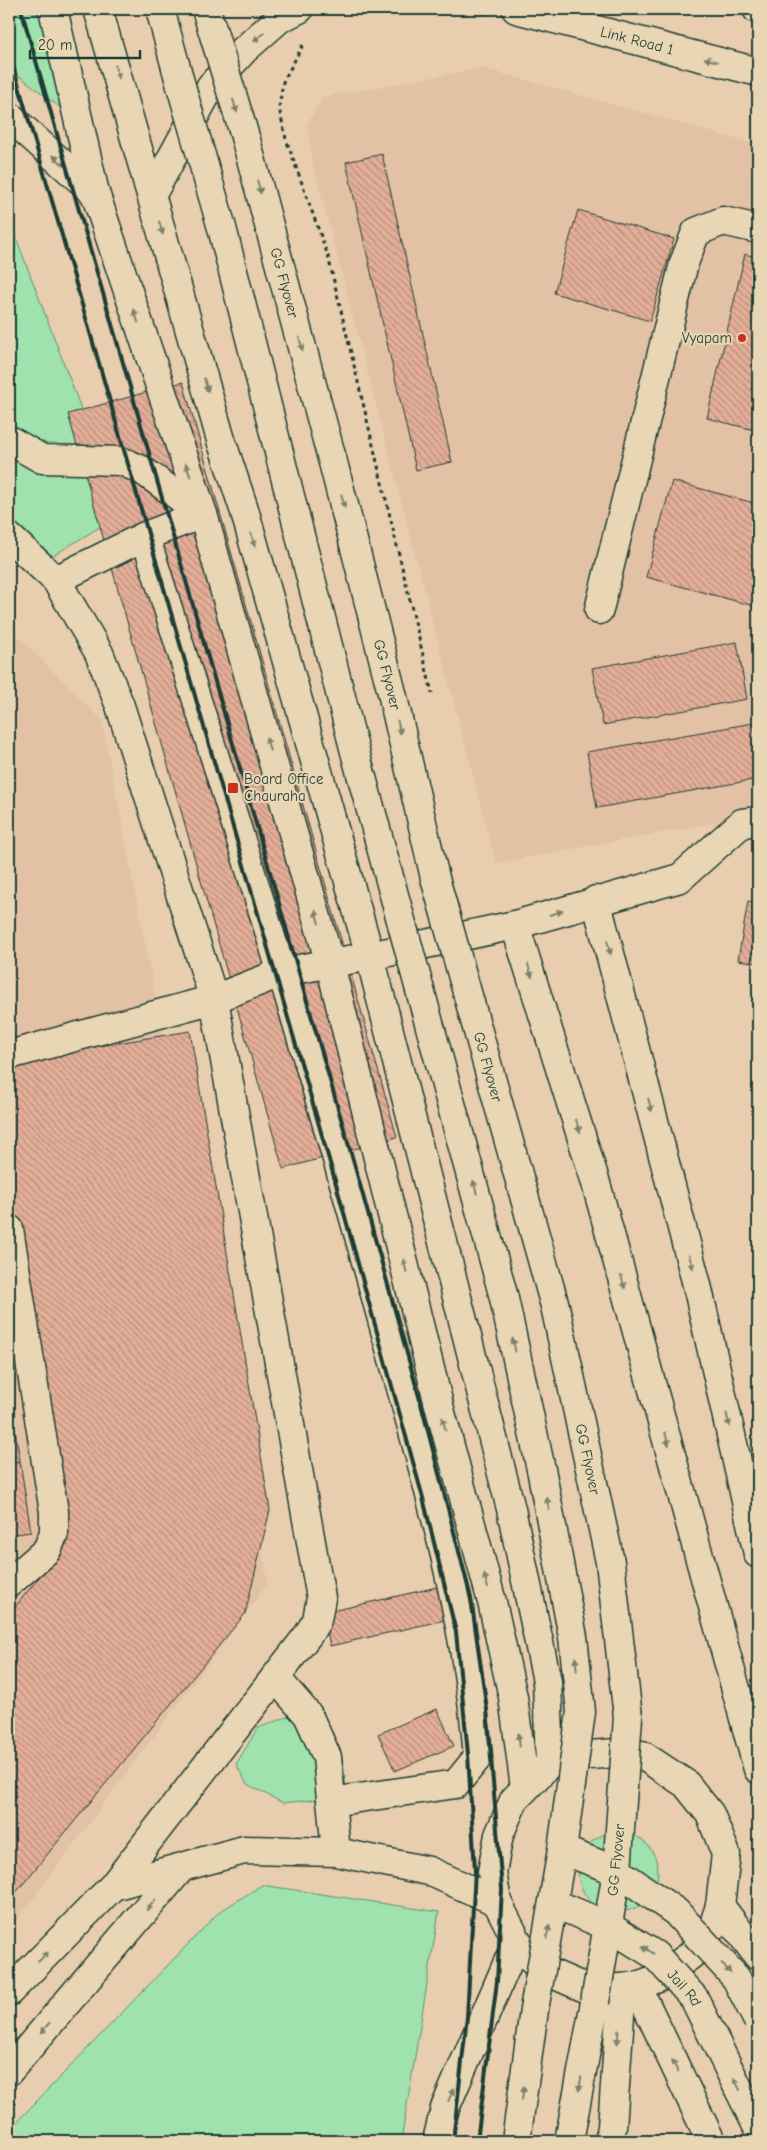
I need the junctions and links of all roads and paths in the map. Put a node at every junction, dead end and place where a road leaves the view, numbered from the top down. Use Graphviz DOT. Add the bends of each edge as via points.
graph roads {
  1 [pos="52,9"];
  2 [pos="98,9"];
  3 [pos="114,9"];
  4 [pos="119,9"];
  5 [pos="160,9"];
  6 [pos="206,9"];
  7 [pos="298,9"];
  8 [pos="516,9"];
  9 [pos="306,41"];
  10 [pos="758,72"];
  11 [pos="9,116"];
  12 [pos="94,193"];
  13 [pos="152,194"];
  14 [pos="758,229"];
  15 [pos="9,440"];
  16 [pos="203,514"];
  17 [pos="145,536"];
  18 [pos="9,537"];
  19 [pos="56,580"];
  20 [pos="599,610"];
  21 [pos="432,693"];
  22 [pos="758,821"];
  23 [pos="596,900"];
  24 [pos="515,924"];
  25 [pos="370,956"];
  26 [pos="330,964"];
  27 [pos="283,972"];
  28 [pos="214,999"];
  29 [pos="9,1055"];
  30 [pos="9,1229"];
  31 [pos="758,1554"];
  32 [pos="9,1583"];
  33 [pos="275,1677"];
  34 [pos="550,1763"];
  35 [pos="758,1769"];
  36 [pos="525,1788"];
  37 [pos="331,1802"];
  38 [pos="562,1850"];
  39 [pos="336,1852"];
  40 [pos="182,1867"];
  41 [pos="617,1871"];
  42 [pos="113,1886"];
  43 [pos="497,1902"];
  44 [pos="553,1903"];
  45 [pos="720,1906"];
  46 [pos="608,1926"];
  47 [pos="517,1941"];
  48 [pos="758,1956"];
  49 [pos="629,1987"];
  50 [pos="9,1992"];
  51 [pos="758,2021"];
  52 [pos="9,2071"];
  53 [pos="758,2128"];
  54 [pos="437,2141"];
  55 [pos="516,2141"];
  56 [pos="569,2141"];
  57 [pos="609,2141"];
  58 [pos="711,2141"];
  1 -- 12 [label="main road"];
  2 -- 13 [label="main road, one-way"];
  3 -- 4 [label="main road"];
  38 -- 5 [label="main road, one-way, bridge" via="580,1712 575,1656 542,1474 505,1303 358,762 222,228"];
  6 -- 41 [label="main road, GG Flyover, one-way, bridge" via="246,140 334,466 435,878 555,1306 610,1562 628,1717"];
  7 -- 13 [label="main road, one-way" via="279,19 211,86"];
  10 -- 8 [label="main road, Link Road 1, one-way"];
  9 -- 21 [label="path" via="283,82 279,108 286,139 328,256"];
  12 -- 11 [label="main road, one-way"];
  16 -- 12 [label="main road, one-way"];
  13 -- 25 [label="main road, one-way"];
  14 -- 20 [label="main road" via="723,221 696,232 684,263"];
  15 -- 16 [label="main road" via="42,459 121,461 142,470"];
  16 -- 17 [label="main road"];
  26 -- 16 [label="main road, one-way"];
  17 -- 19 [label="main road"];
  17 -- 27 [label="main road"];
  18 -- 19 [label="main road"];
  19 -- 28 [label="main road" via="99,653 120,706"];
  22 -- 23 [label="main road" via="742,823 680,878"];
  24 -- 23 [label="main road, one-way"];
  23 -- 31 [label="main road, one-way" via="697,1285"];
  24 -- 25 [label="main road"];
  24 -- 35 [label="main road, one-way" via="594,1180"];
  25 -- 26 [label="main road"];
  25 -- 34 [label="main road" via="511,1509 547,1681"];
  26 -- 27 [label="main road"];
  36 -- 26 [label="main road, one-way" via="514,1697 492,1602 440,1409"];
  27 -- 28 [label="main road"];
  27 -- 37 [label="main road" via="342,1172 430,1500 458,1614 474,1701 478,1757 456,1784"];
  28 -- 29 [label="main road"];
  28 -- 33 [label="main road" via="321,1598 317,1620"];
  30 -- 32 [label="main road" via="54,1512 54,1533 47,1550"];
  33 -- 37 [label="main road" via="308,1715 315,1729 327,1757"];
  33 -- 42 [label="main road"];
  34 -- 36 [label="main road"];
  34 -- 45 [label="main road" via="587,1755 642,1755 686,1784 710,1814 726,1854"];
  36 -- 43 [label="main road" via="514,1800 499,1835 492,1872"];
  37 -- 39 [label="main road"];
  38 -- 41 [label="main road, bridge"];
  38 -- 44 [label="main road, bridge"];
  39 -- 40 [label="main road" via="244,1850"];
  39 -- 43 [label="main road" via="429,1871"];
  40 -- 42 [label="main road"];
  40 -- 52 [label="main road, one-way"];
  41 -- 46 [label="main road, GG Flyover, bridge"];
  41 -- 51 [label="main road, one-way, bridge" via="676,1912 736,1978"];
  50 -- 42 [label="main road, one-way"];
  43 -- 47 [label="main road"];
  44 -- 46 [label="main road, Jail Rd, bridge"];
  55 -- 44 [label="main road, one-way, bridge"];
  45 -- 48 [label="main road"];
  45 -- 49 [label="main road" via="714,1924 691,1955 660,1977"];
  53 -- 46 [label="main road, Jail Rd, one-way, bridge" via="694,1998 655,1955"];
  46 -- 56 [label="main road, GG Flyover, one-way, bridge"];
  47 -- 49 [label="main road" via="539,1968 585,1988"];
  54 -- 47 [label="main road, one-way" via="445,2108"];
  49 -- 57 [label="main road, one-way"];
  58 -- 49 [label="main road, one-way"];
}
